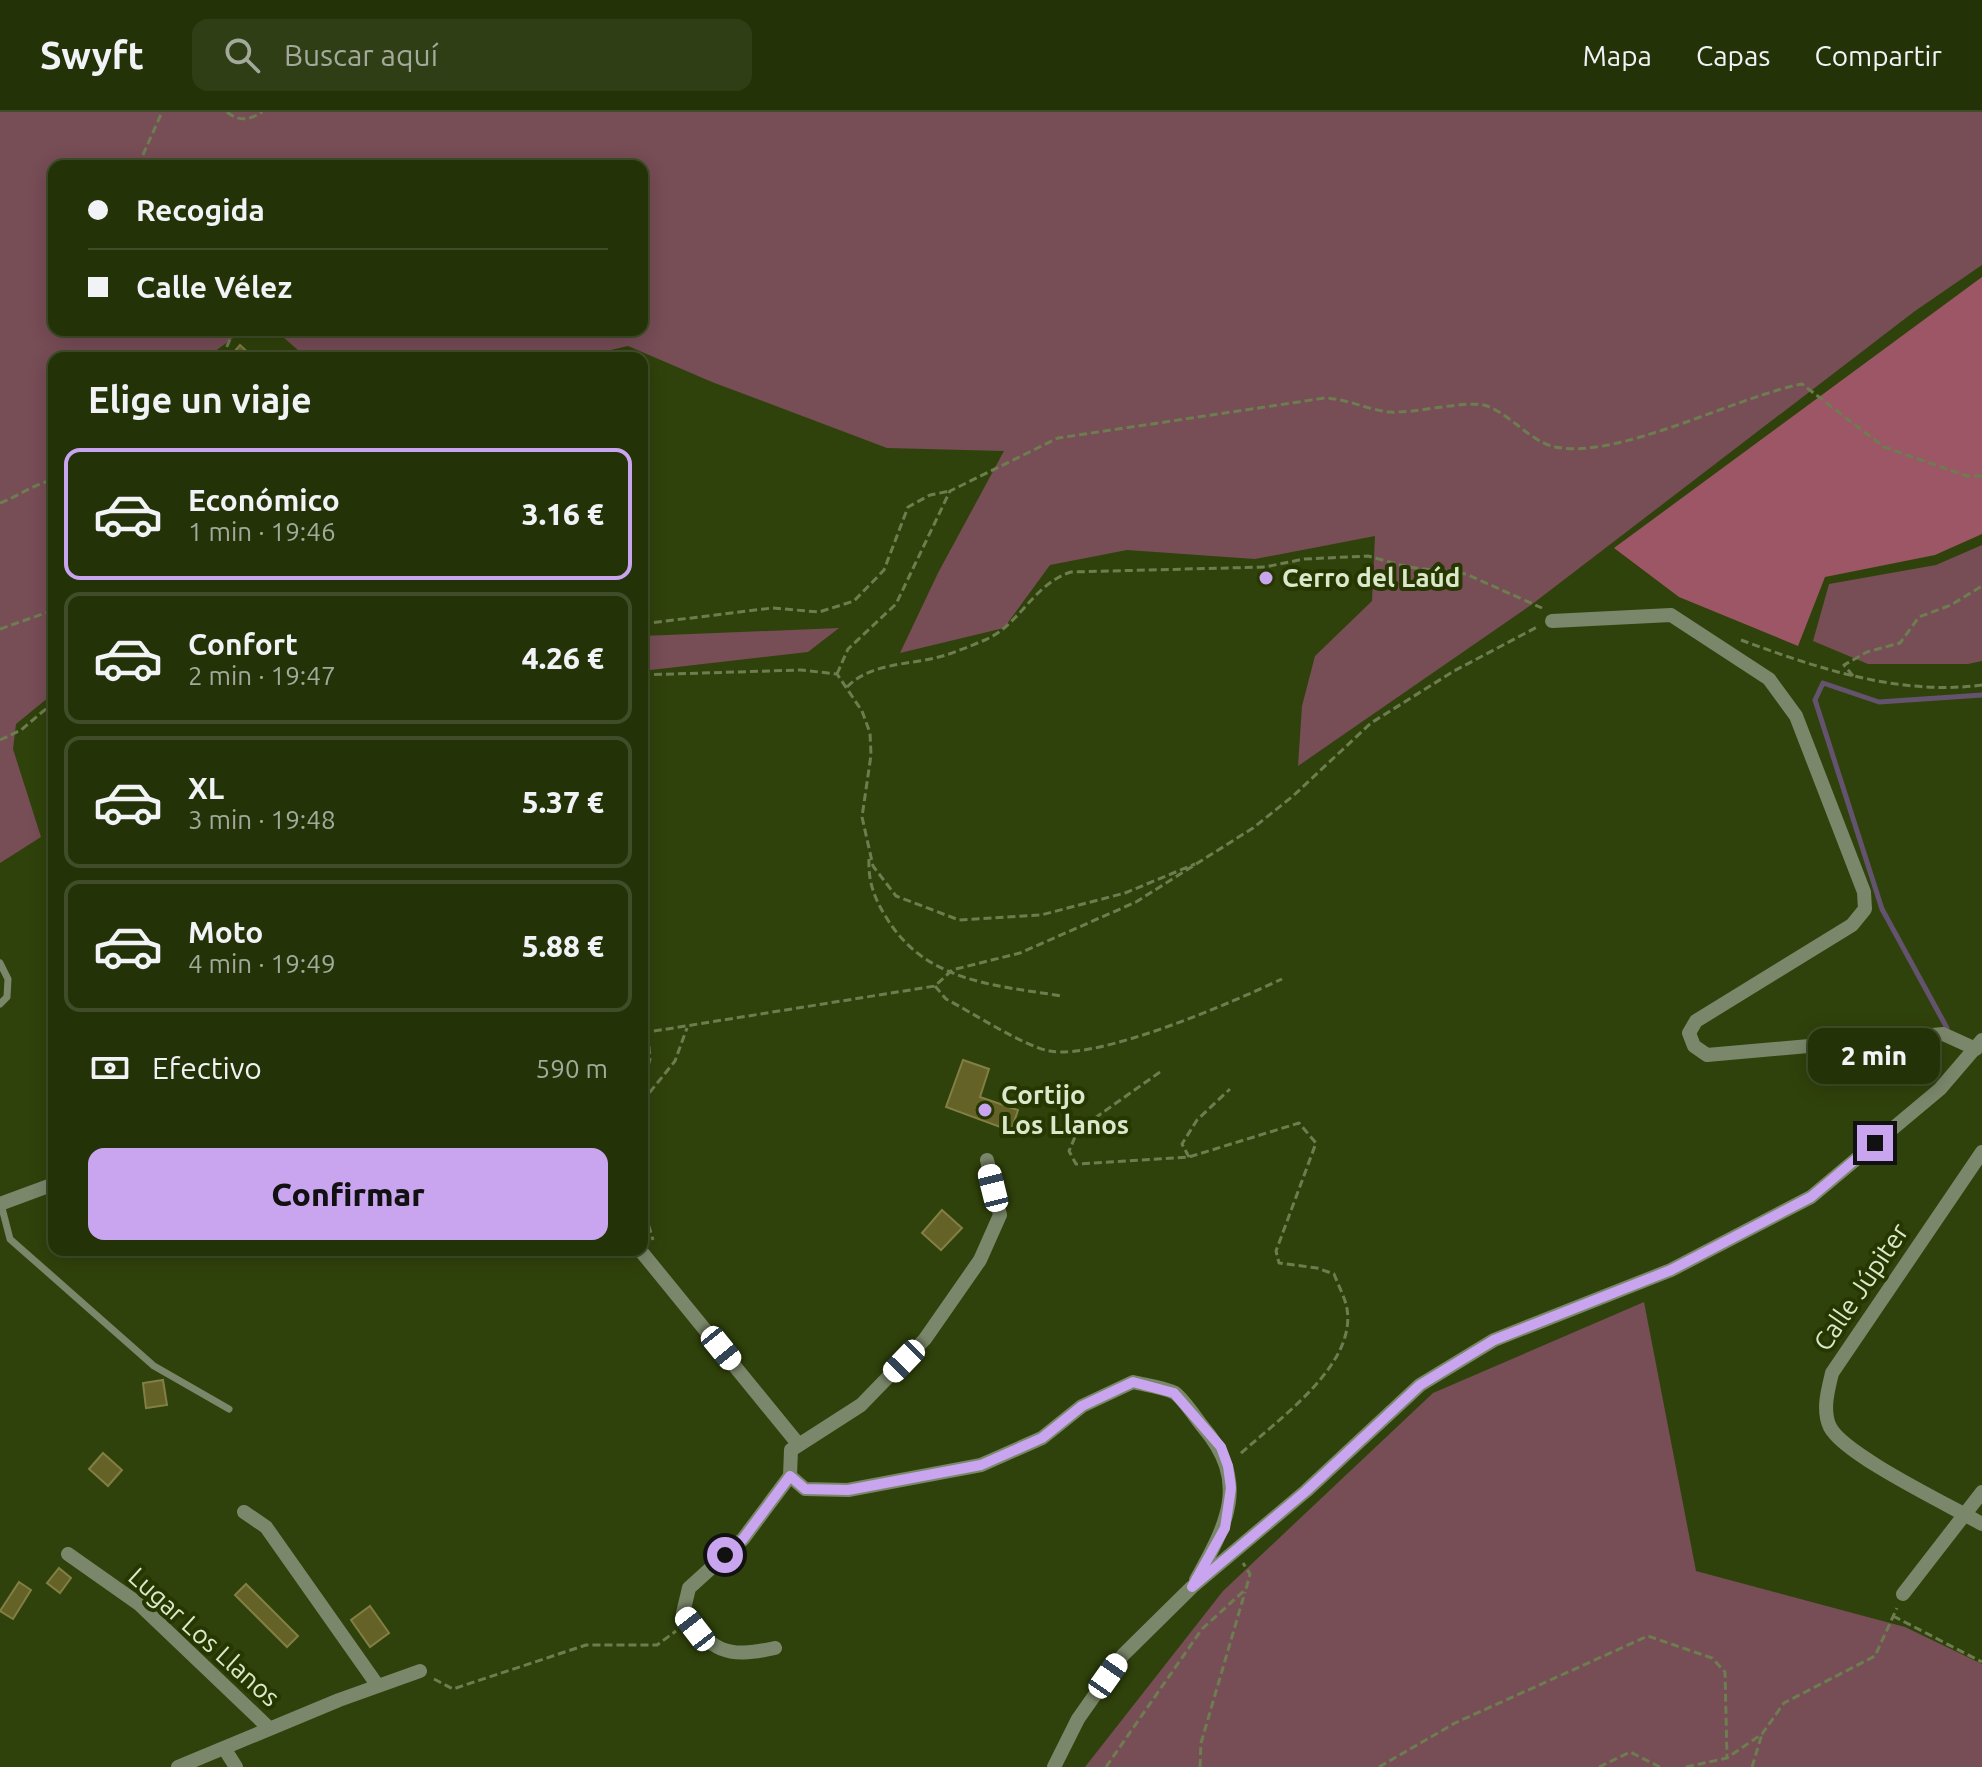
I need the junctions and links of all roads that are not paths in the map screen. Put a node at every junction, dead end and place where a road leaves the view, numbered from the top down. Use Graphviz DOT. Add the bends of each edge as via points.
graph roads {
  1 [pos="1552,621"];
  2 [pos="0,963"];
  3 [pos="0,1004"];
  4 [pos="1979,1045"];
  5 [pos="1982,1152"];
  6 [pos="987,1160"];
  7 [pos="48,1186"];
  8 [pos="0,1203"];
  9 [pos="645,1256"];
  10 [pos="229,1409"];
  11 [pos="799,1445"];
  12 [pos="790,1476"];
  13 [pos="1982,1492"];
  14 [pos="244,1512"];
  15 [pos="1965,1514"];
  16 [pos="1982,1524"];
  17 [pos="68,1554"];
  18 [pos="1192,1587"];
  19 [pos="1903,1594"];
  20 [pos="775,1648"];
  21 [pos="420,1671"];
  22 [pos="378,1686"];
  23 [pos="270,1729"];
  24 [pos="224,1748"];
  25 [pos="178,1767"];
  26 [pos="236,1767"];
  27 [pos="1054,1767"];
  1 -- 4 [label="street" via="1671,615 1769,679 1796,716 1864,892 1865,909 1852,925 1696,1021 1689,1033 1694,1046 1707,1055 1943,1034"];
  2 -- 3 [label="lane" via="8,979 7,997"];
  4 -- 18 [label="street" via="1940,1089 1811,1197 1671,1270 1494,1340 1420,1385"];
  5 -- 15 [label="street, Calle Júpiter" via="1832,1373 1825,1402 1830,1428 1852,1450"];
  6 -- 11 [label="street" via="1000,1215 980,1260 925,1339 861,1405"];
  7 -- 8 [label="street"];
  8 -- 10 [label="lane" via="10,1239 154,1366"];
  9 -- 11 [label="street"];
  11 -- 12 [label="street" via="791,1450"];
  12 -- 18 [label="street" via="805,1489 848,1490 981,1465 1042,1438 1082,1406 1133,1382 1174,1393 1221,1447 1231,1488 1225,1528"];
  12 -- 20 [label="street" via="743,1539 689,1588 683,1613 708,1645 741,1656"];
  13 -- 15 [label="street"];
  14 -- 22 [label="street" via="266,1527"];
  15 -- 16 [label="street, Calle Júpiter"];
  15 -- 19 [label="street"];
  17 -- 23 [label="street, Lugar Los Llanos" via="139,1604"];
  18 -- 27 [label="street" via="1123,1655 1078,1719"];
  21 -- 22 [label="street, Lugar Los Llanos"];
  22 -- 23 [label="street, Lugar Los Llanos"];
  23 -- 24 [label="street, Lugar Los Llanos"];
  24 -- 25 [label="street, Lugar Los Llanos"];
  24 -- 26 [label="street"];
}
